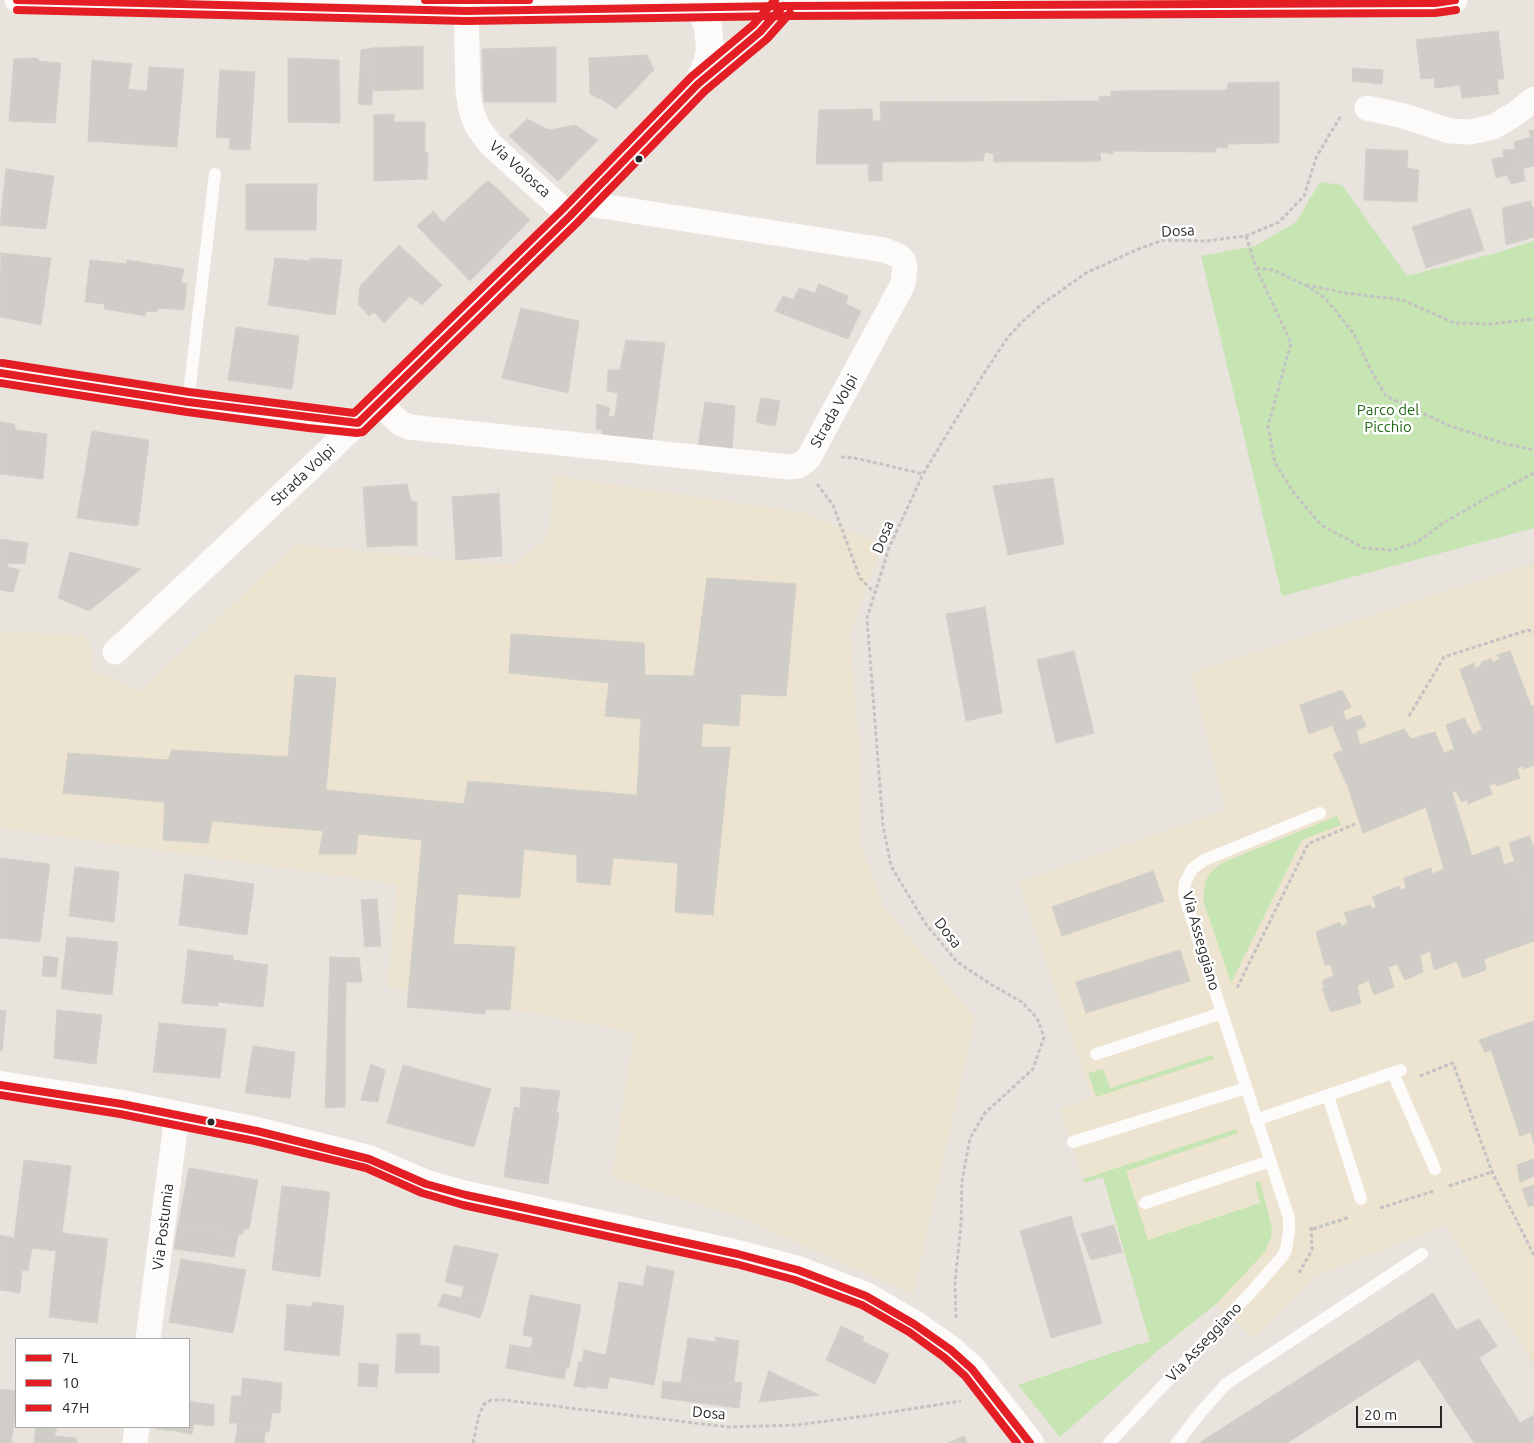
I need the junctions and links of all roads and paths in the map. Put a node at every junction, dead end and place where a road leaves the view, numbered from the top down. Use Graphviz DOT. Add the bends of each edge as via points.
graph roads {
  1 [pos="17,0"];
  2 [pos="1455,0"];
  3 [pos="110,1"];
  4 [pos="276,3"];
  5 [pos="785,3"];
  6 [pos="855,3"];
  7 [pos="466,5"];
  8 [pos="700,6"];
  9 [pos="698,84"];
  10 [pos="1534,99"];
  11 [pos="1356,110"];
  12 [pos="216,174"];
  13 [pos="576,209"];
  14 [pos="1246,236"];
  15 [pos="1256,268"];
  16 [pos="1305,285"];
  17 [pos="1534,319"];
  18 [pos="0,373"];
  19 [pos="188,402"];
  20 [pos="379,403"];
  21 [pos="358,423"];
  22 [pos="1534,450"];
  23 [pos="809,455"];
  24 [pos="1534,473"];
  25 [pos="923,474"];
  26 [pos="875,593"];
  27 [pos="1534,632"];
  28 [pos="115,652"];
  29 [pos="1409,716"];
  30 [pos="1320,813"];
  31 [pos="1355,824"];
  32 [pos="1240,996"];
  33 [pos="1222,1013"];
  34 [pos="1096,1054"];
  35 [pos="1419,1076"];
  36 [pos="0,1085"];
  37 [pos="1246,1088"];
  38 [pos="1328,1096"];
  39 [pos="177,1115"];
  40 [pos="1256,1120"];
  41 [pos="1073,1142"];
  42 [pos="1270,1161"];
  43 [pos="1435,1169"];
  44 [pos="1492,1172"];
  45 [pos="1445,1187"];
  46 [pos="1435,1190"];
  47 [pos="1361,1199"];
  48 [pos="1145,1203"];
  49 [pos="1379,1208"];
  50 [pos="1350,1217"];
  51 [pos="1310,1220"];
  52 [pos="1312,1229"];
  53 [pos="1422,1254"];
  54 [pos="1534,1255"];
  55 [pos="1296,1276"];
  56 [pos="956,1320"];
  57 [pos="148,1338"];
  58 [pos="965,1400"];
  59 [pos="137,1428"];
  60 [pos="135,1443"];
  61 [pos="473,1443"];
  62 [pos="1030,1443"];
  63 [pos="1109,1443"];
  64 [pos="1177,1443"];
  1 -- 3 [label="street"];
  2 -- 6 [label="street" via="1435,3"];
  3 -- 4 [label="street"];
  4 -- 7 [label="street"];
  5 -- 6 [label="street"];
  5 -- 8 [label="street"];
  5 -- 9 [label="street" via="760,32"];
  7 -- 8 [label="street"];
  7 -- 13 [label="street, Via Volosca" via="468,91 477,126 491,145"];
  8 -- 9 [label="street" via="708,26 710,49"];
  9 -- 13 [label="street"];
  10 -- 11 [label="street" via="1493,127 1470,132 1450,131 1404,116"];
  11 -- 14 [label="path, Dosa" via="1328,136 1316,158 1304,196 1279,222"];
  12 -- 19 [label="lane"];
  13 -- 20 [label="street"];
  13 -- 23 [label="street, Strada Volpi" via="884,250 903,260 903,284"];
  14 -- 15 [label="path"];
  14 -- 25 [label="path, Dosa" via="1204,241 1163,240 1086,273 1042,304 1008,337"];
  15 -- 16 [label="path" via="1273,270"];
  15 -- 24 [label="path" via="1291,343 1268,426 1275,463 1294,493 1321,525 1364,548 1393,550 1418,542 1490,496"];
  16 -- 17 [label="path" via="1403,300 1454,323 1491,324"];
  16 -- 22 [label="path" via="1325,298 1354,334 1386,396 1450,426"];
  18 -- 19 [label="street, Strada Volpi"];
  19 -- 21 [label="street, Strada Volpi"];
  20 -- 21 [label="street"];
  20 -- 23 [label="street, Strada Volpi" via="409,427 789,467 798,466"];
  21 -- 28 [label="street, Strada Volpi"];
  23 -- 25 [label="path" via="854,458"];
  23 -- 26 [label="path" via="812,477 833,504 860,578"];
  25 -- 26 [label="path, Dosa" via="889,548"];
  26 -- 56 [label="path, Dosa" via="867,618 883,826 891,866 925,923 956,962 1022,1002 1037,1018 1044,1037 1033,1069 985,1113 970,1138 962,1181 955,1283"];
  27 -- 29 [label="path" via="1528,630 1444,657"];
  30 -- 33 [label="lane, Via Asseggiano" via="1204,860 1188,876 1185,898"];
  31 -- 32 [label="path" via="1308,844 1237,987"];
  33 -- 34 [label="lane"];
  33 -- 37 [label="lane, Via Asseggiano"];
  35 -- 44 [label="path" via="1453,1063"];
  36 -- 39 [label="street"];
  37 -- 40 [label="lane, Via Asseggiano"];
  37 -- 41 [label="lane"];
  38 -- 40 [label="lane"];
  38 -- 43 [label="lane" via="1397,1072"];
  38 -- 47 [label="lane"];
  39 -- 57 [label="street, Via Postumia"];
  39 -- 62 [label="street" via="369,1159 426,1184 466,1195 738,1254 798,1270 866,1296 951,1350 972,1369"];
  40 -- 42 [label="lane, Via Asseggiano"];
  42 -- 48 [label="lane"];
  42 -- 63 [label="lane, Via Asseggiano" via="1289,1218 1286,1250 1254,1289"];
  44 -- 45 [label="path"];
  44 -- 54 [label="path"];
  46 -- 49 [label="path"];
  50 -- 52 [label="path"];
  51 -- 52 [label="path"];
  52 -- 55 [label="path" via="1312,1250"];
  53 -- 64 [label="lane" via="1226,1384"];
  58 -- 61 [label="path, Dosa" via="796,1425 728,1427 492,1400 484,1404 478,1415"];
  59 -- 60 [label="street"];
}
